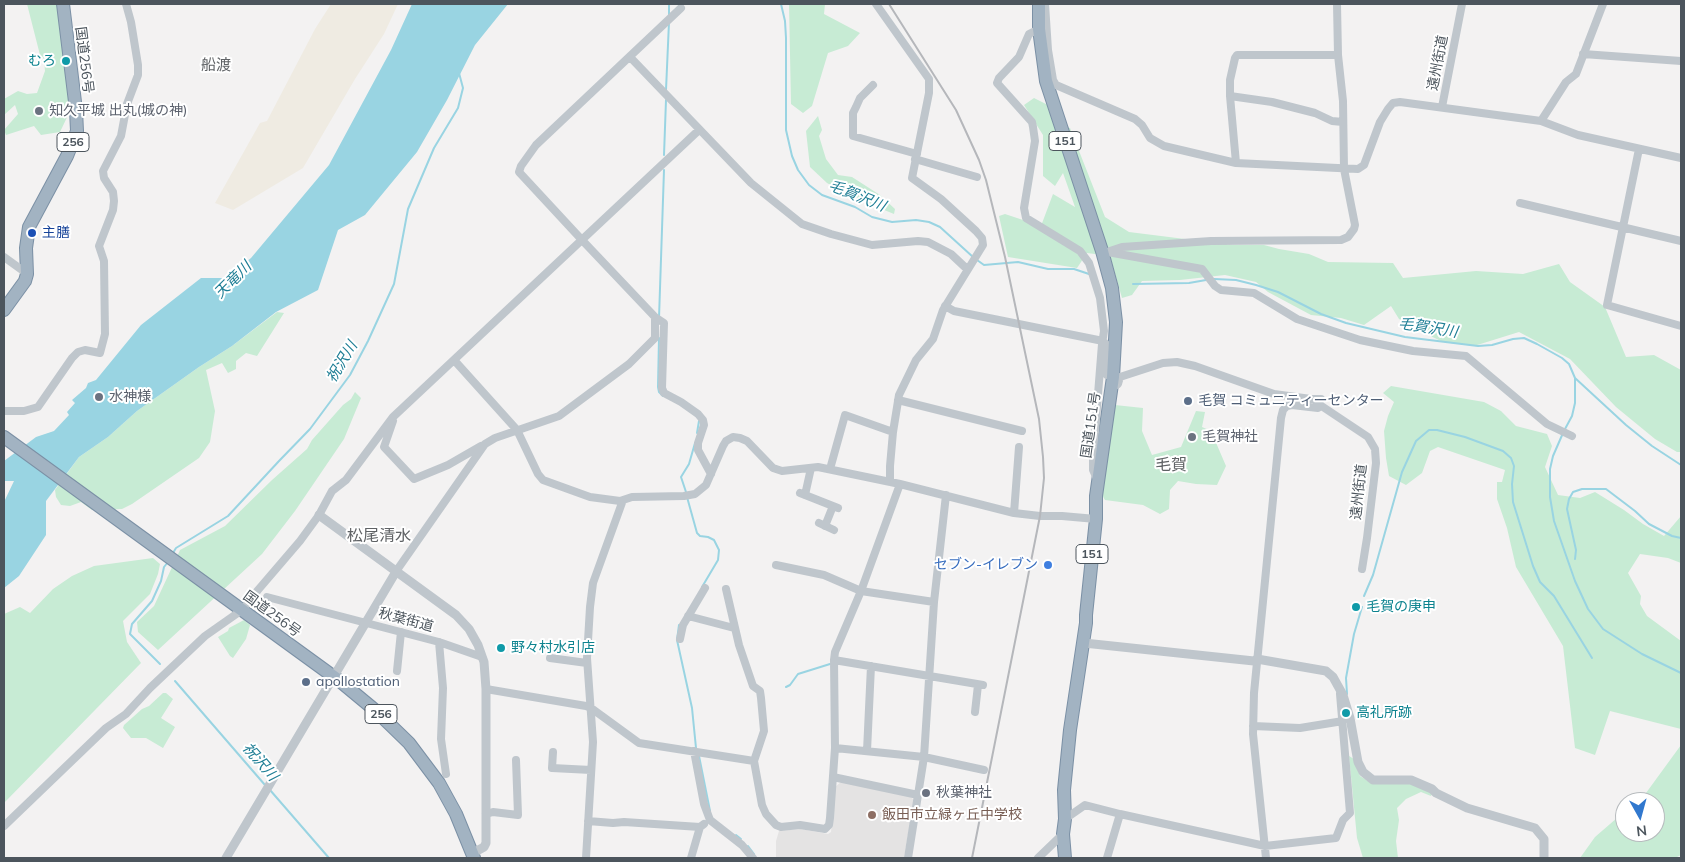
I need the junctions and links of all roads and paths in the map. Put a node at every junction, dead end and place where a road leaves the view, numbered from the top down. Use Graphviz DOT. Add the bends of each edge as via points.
graph roads {
  1 [pos="62,4"];
  2 [pos="126,4"];
  3 [pos="876,4"];
  4 [pos="1039,4"];
  5 [pos="1045,4"];
  6 [pos="1337,4"];
  7 [pos="1462,4"];
  8 [pos="1601,4"];
  9 [pos="681,8"];
  10 [pos="1039,29"];
  11 [pos="1583,54"];
  12 [pos="1338,55"];
  13 [pos="630,57"];
  14 [pos="1681,61"];
  15 [pos="872,84"];
  16 [pos="1230,96"];
  17 [pos="1442,107"];
  18 [pos="1541,121"];
  19 [pos="1343,122"];
  20 [pos="699,130"];
  21 [pos="1639,149"];
  22 [pos="916,156"];
  23 [pos="1681,158"];
  24 [pos="1236,163"];
  25 [pos="1344,169"];
  26 [pos="977,177"];
  27 [pos="1520,203"];
  28 [pos="1622,228"];
  29 [pos="582,240"];
  30 [pos="1681,241"];
  31 [pos="1106,251"];
  32 [pos="4,257"];
  33 [pos="969,267"];
  34 [pos="27,271"];
  35 [pos="945,306"];
  36 [pos="4,310"];
  37 [pos="658,319"];
  38 [pos="1681,326"];
  39 [pos="1103,341"];
  40 [pos="454,360"];
  41 [pos="1112,383"];
  42 [pos="898,400"];
  43 [pos="1321,402"];
  44 [pos="4,412"];
  45 [pos="393,417"];
  46 [pos="1101,426"];
  47 [pos="517,430"];
  48 [pos="1022,431"];
  49 [pos="893,432"];
  50 [pos="1566,433"];
  51 [pos="4,437"];
  52 [pos="485,444"];
  53 [pos="1019,447"];
  54 [pos="811,468"];
  55 [pos="830,469"];
  56 [pos="711,474"];
  57 [pos="890,482"];
  58 [pos="900,484"];
  59 [pos="946,495"];
  60 [pos="623,500"];
  61 [pos="1014,512"];
  62 [pos="318,515"];
  63 [pos="1096,520"];
  64 [pos="834,530"];
  65 [pos="776,565"];
  66 [pos="1362,569"];
  67 [pos="396,570"];
  68 [pos="705,588"];
  69 [pos="726,589"];
  70 [pos="862,591"];
  71 [pos="267,597"];
  72 [pos="934,602"];
  73 [pos="240,609"];
  74 [pos="688,616"];
  75 [pos="366,622"];
  76 [pos="734,628"];
  77 [pos="401,632"];
  78 [pos="680,639"];
  79 [pos="439,642"];
  80 [pos="1084,643"];
  81 [pos="482,657"];
  82 [pos="550,658"];
  83 [pos="1257,659"];
  84 [pos="834,660"];
  85 [pos="588,664"];
  86 [pos="872,666"];
  87 [pos="397,671"];
  88 [pos="930,675"];
  89 [pos="333,677"];
  90 [pos="1339,687"];
  91 [pos="486,689"];
  92 [pos="591,708"];
  93 [pos="975,712"];
  94 [pos="1343,721"];
  95 [pos="1254,726"];
  96 [pos="835,748"];
  97 [pos="694,751"];
  98 [pos="867,751"];
  99 [pos="553,752"];
  100 [pos="924,757"];
  101 [pos="516,760"];
  102 [pos="754,761"];
  103 [pos="591,770"];
  104 [pos="984,770"];
  105 [pos="446,774"];
  106 [pos="833,777"];
  107 [pos="918,795"];
  108 [pos="486,814"];
  109 [pos="1120,814"];
  110 [pos="710,820"];
  111 [pos="1065,820"];
  112 [pos="588,821"];
  113 [pos="4,826"];
  114 [pos="700,827"];
  115 [pos="1063,834"];
  116 [pos="1265,846"];
  117 [pos="474,855"];
  118 [pos="226,858"];
  119 [pos="586,858"];
  120 [pos="691,858"];
  121 [pos="752,858"];
  122 [pos="908,858"];
  123 [pos="1038,858"];
  124 [pos="1066,858"];
  125 [pos="1107,858"];
  126 [pos="1266,858"];
  127 [pos="1544,858"];
  1 -- 34 [label="highway, 国道256号 / 256" via="77,132 29,227"];
  2 -- 44 [label="street" via="138,75 127,104 121,136 103,171 113,192 114,210 99,246 104,261 105,334 100,353 78,352 38,407"];
  3 -- 22 [label="street" via="929,79"];
  4 -- 10 [label="highway, 国道151号 / 151"];
  5 -- 24 [label="street" via="1048,50 1056,85 1135,119 1150,138 1164,146"];
  6 -- 12 [label="street"];
  7 -- 17 [label="street, 遠州街道"];
  8 -- 11 [label="street"];
  9 -- 13 [label="street"];
  10 -- 31 [label="highway, 国道151号 / 151" via="1050,96"];
  10 -- 39 [label="street" via="1029,34 1019,57 997,83 1032,122 1035,141 1024,208 1026,218 1080,252 1089,264 1102,310"];
  11 -- 14 [label="street"];
  11 -- 18 [label="street" via="1576,74 1566,82"];
  12 -- 16 [label="street" via="1237,55 1230,80"];
  12 -- 19 [label="street"];
  13 -- 20 [label="street"];
  13 -- 29 [label="street" via="536,145 520,169 521,175"];
  15 -- 22 [label="street" via="853,113 852,136"];
  16 -- 19 [label="street" via="1272,102"];
  16 -- 24 [label="street"];
  17 -- 18 [label="street"];
  17 -- 25 [label="street, 遠州街道" via="1393,103 1380,122 1364,165 1358,169"];
  18 -- 21 [label="street" via="1578,135"];
  19 -- 25 [label="street"];
  20 -- 29 [label="street"];
  20 -- 33 [label="street" via="751,183 802,224 872,245 928,242"];
  21 -- 23 [label="street"];
  21 -- 28 [label="street"];
  22 -- 26 [label="street"];
  22 -- 33 [label="street" via="912,178 942,199 982,238 983,245"];
  24 -- 25 [label="street"];
  25 -- 31 [label="street" via="1355,225 1348,237 1341,240 1201,242"];
  27 -- 28 [label="street"];
  28 -- 30 [label="street"];
  28 -- 38 [label="street" via="1607,305"];
  29 -- 37 [label="street"];
  29 -- 40 [label="street"];
  31 -- 41 [label="highway, 国道151号 / 151" via="1115,314"];
  31 -- 50 [label="street" via="1202,270 1222,290 1254,293 1297,319 1360,340 1413,351 1466,356 1547,424"];
  32 -- 34 [label="street"];
  33 -- 35 [label="street"];
  34 -- 36 [label="highway, 国道256号 / 256" via="24,283"];
  35 -- 39 [label="street" via="954,311"];
  35 -- 42 [label="street" via="933,339 916,360"];
  37 -- 47 [label="street" via="655,338 629,364 559,416"];
  37 -- 56 [label="street" via="664,323 662,388 664,393 703,420 698,450"];
  39 -- 41 [label="street" via="1106,344 1107,375"];
  39 -- 46 [label="street"];
  40 -- 45 [label="street"];
  40 -- 47 [label="street"];
  41 -- 43 [label="street, 遠州街道" via="1118,384 1120,377 1163,363 1177,362 1274,394"];
  41 -- 46 [label="highway, 国道151号 / 151"];
  42 -- 48 [label="street"];
  42 -- 49 [label="street"];
  43 -- 66 [label="street, 遠州街道" via="1368,437 1375,449 1376,463"];
  43 -- 83 [label="street" via="1318,408 1292,405 1283,410"];
  45 -- 52 [label="street" via="384,447 414,479"];
  45 -- 62 [label="street" via="346,480 332,491"];
  46 -- 63 [label="highway, 国道151号 / 151"];
  47 -- 52 [label="street"];
  47 -- 60 [label="street" via="543,480 590,497"];
  49 -- 55 [label="street" via="845,415"];
  49 -- 57 [label="street"];
  51 -- 73 [label="highway, 国道256号 / 256"];
  52 -- 67 [label="street"];
  53 -- 61 [label="street"];
  54 -- 55 [label="street"];
  54 -- 56 [label="street" via="782,471 773,468 748,441 733,437 723,446"];
  54 -- 64 [label="street" via="802,494 836,507 822,525"];
  55 -- 57 [label="street"];
  56 -- 60 [label="street" via="701,490 687,496"];
  57 -- 58 [label="street"];
  58 -- 59 [label="street"];
  58 -- 70 [label="street"];
  59 -- 61 [label="street"];
  59 -- 72 [label="street"];
  60 -- 85 [label="street" via="592,590"];
  61 -- 63 [label="street"];
  62 -- 67 [label="street"];
  62 -- 73 [label="street" via="300,541"];
  63 -- 80 [label="highway, 国道151号 / 151"];
  65 -- 70 [label="street" via="824,575"];
  67 -- 75 [label="street"];
  67 -- 81 [label="street" via="456,614 473,635"];
  68 -- 74 [label="street"];
  69 -- 76 [label="street"];
  70 -- 72 [label="street"];
  70 -- 84 [label="street"];
  71 -- 75 [label="street, 秋葉街道"];
  72 -- 88 [label="street"];
  73 -- 89 [label="highway, 国道256号 / 256"];
  73 -- 113 [label="street" via="205,636"];
  74 -- 76 [label="street"];
  74 -- 78 [label="street"];
  75 -- 77 [label="street, 秋葉街道"];
  75 -- 89 [label="street"];
  76 -- 102 [label="street" via="753,686 760,691 764,731"];
  77 -- 79 [label="street, 秋葉街道"];
  77 -- 87 [label="street"];
  79 -- 81 [label="street"];
  79 -- 105 [label="street, 秋葉街道" via="443,688 441,739"];
  80 -- 83 [label="street"];
  80 -- 111 [label="highway, 国道151号 / 151" via="1070,730 1064,790"];
  81 -- 91 [label="street"];
  82 -- 85 [label="street"];
  83 -- 90 [label="street" via="1326,671"];
  83 -- 95 [label="street"];
  84 -- 86 [label="street"];
  84 -- 96 [label="street"];
  85 -- 92 [label="street"];
  86 -- 88 [label="street"];
  86 -- 98 [label="street"];
  88 -- 93 [label="street" via="981,685"];
  88 -- 100 [label="street"];
  89 -- 117 [label="highway, 国道256号 / 256" via="376,710 419,754 456,814"];
  89 -- 118 [label="street"];
  90 -- 94 [label="street"];
  90 -- 127 [label="street" via="1363,772 1373,780 1411,780 1467,808 1535,828 1544,839"];
  91 -- 92 [label="street"];
  91 -- 108 [label="street"];
  92 -- 97 [label="street" via="639,743"];
  92 -- 103 [label="street"];
  94 -- 95 [label="street" via="1300,728"];
  94 -- 116 [label="street" via="1350,813 1343,820 1336,838"];
  95 -- 116 [label="street"];
  96 -- 98 [label="street"];
  96 -- 106 [label="street"];
  97 -- 102 [label="street"];
  97 -- 110 [label="street"];
  98 -- 100 [label="street"];
  99 -- 103 [label="street" via="552,768"];
  100 -- 104 [label="street"];
  100 -- 107 [label="street"];
  101 -- 108 [label="street" via="518,815"];
  102 -- 106 [label="street" via="762,805 781,827 825,829 830,818"];
  103 -- 112 [label="street"];
  106 -- 107 [label="street"];
  107 -- 122 [label="street"];
  108 -- 117 [label="street" via="484,847"];
  109 -- 111 [label="street" via="1085,805"];
  109 -- 116 [label="street"];
  109 -- 125 [label="street"];
  110 -- 114 [label="street"];
  110 -- 121 [label="street" via="742,845"];
  111 -- 115 [label="highway, 国道151号 / 151"];
  112 -- 114 [label="street"];
  112 -- 119 [label="street"];
  114 -- 120 [label="street"];
  115 -- 123 [label="street"];
  115 -- 124 [label="highway, 国道151号 / 151"];
  116 -- 126 [label="street"];
}
